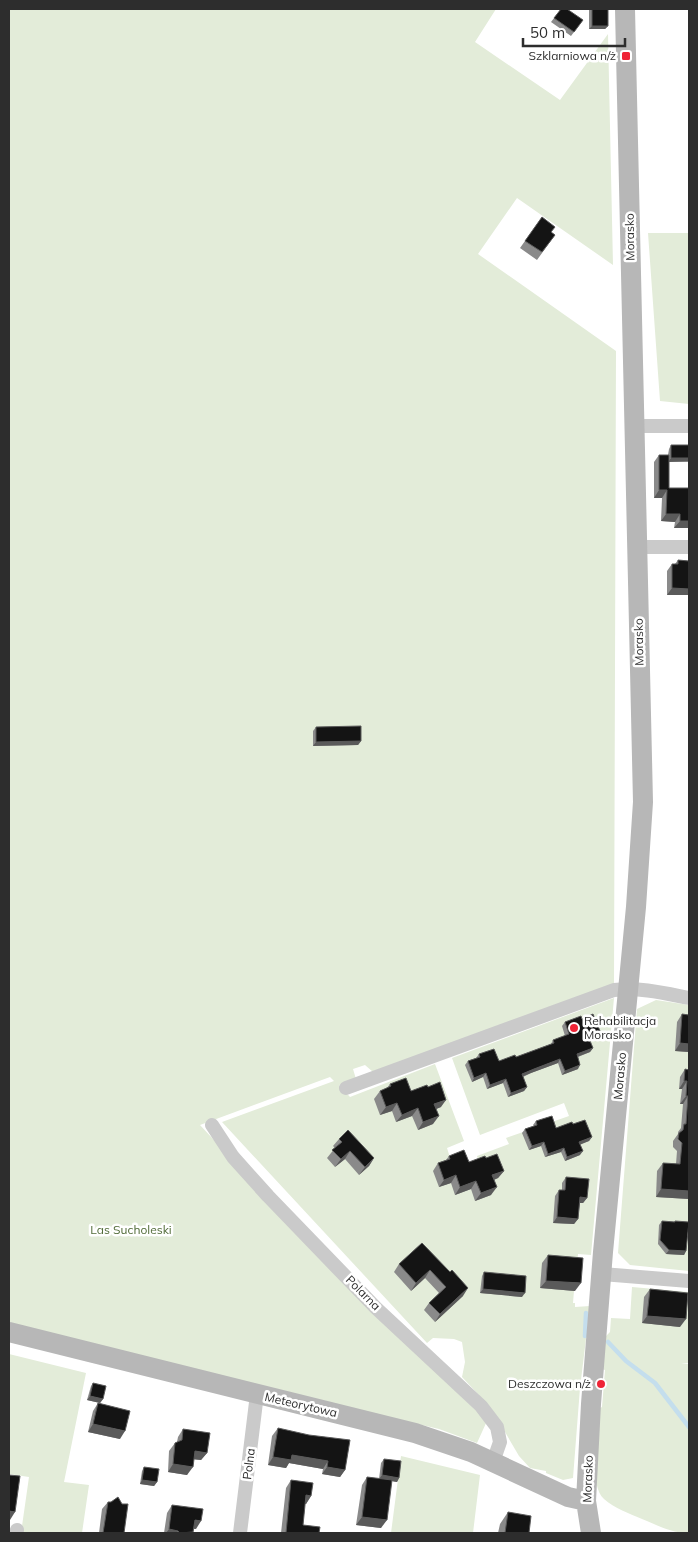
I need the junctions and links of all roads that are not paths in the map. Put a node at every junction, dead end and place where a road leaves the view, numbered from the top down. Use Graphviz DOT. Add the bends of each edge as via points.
graph roads {
  1 [pos="625,9"];
  2 [pos="634,426"];
  3 [pos="689,426"];
  4 [pos="637,547"];
  5 [pos="689,547"];
  6 [pos="628,988"];
  7 [pos="689,998"];
  8 [pos="346,1088"];
  9 [pos="212,1125"];
  10 [pos="602,1274"];
  11 [pos="689,1281"];
  12 [pos="9,1332"];
  13 [pos="257,1394"];
  14 [pos="493,1462"];
  15 [pos="586,1501"];
  16 [pos="240,1533"];
  17 [pos="591,1533"];
  1 -- 2 [label="street, Morasko"];
  2 -- 3 [label="street"];
  2 -- 4 [label="street, Morasko"];
  4 -- 5 [label="street"];
  4 -- 6 [label="street, Morasko" via="643,802"];
  6 -- 7 [label="street"];
  6 -- 8 [label="street" via="614,990"];
  6 -- 10 [label="street, Morasko"];
  9 -- 14 [label="street, Polarna" via="233,1157 268,1196 376,1308 482,1406 497,1427 500,1442"];
  10 -- 11 [label="street"];
  10 -- 15 [label="street, Morasko"];
  12 -- 13 [label="street, Meteorytowa"];
  13 -- 14 [label="street, Meteorytowa" via="400,1429"];
  13 -- 16 [label="street, Polna"];
  14 -- 15 [label="street, Meteorytowa" via="568,1497"];
  15 -- 17 [label="street, Morasko"];
}
